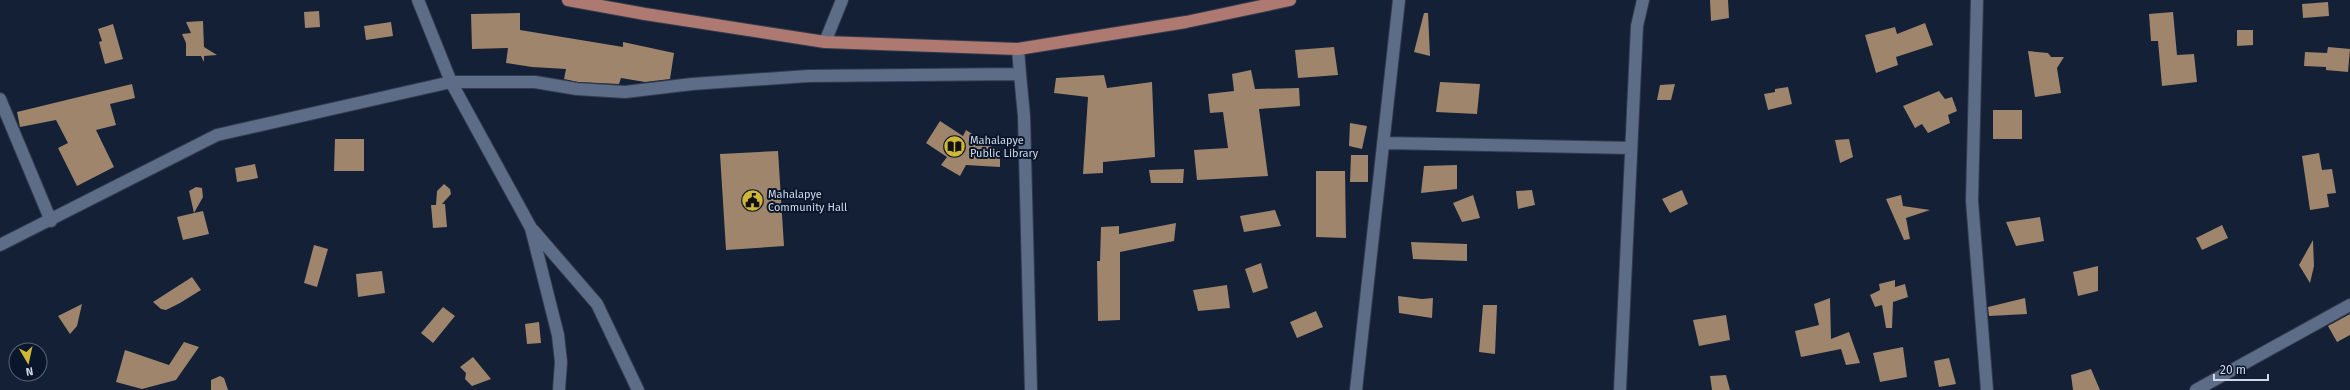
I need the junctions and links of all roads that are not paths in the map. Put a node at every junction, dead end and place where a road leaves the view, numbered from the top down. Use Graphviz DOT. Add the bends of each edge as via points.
graph roads {
  1 [pos="418,0"];
  2 [pos="568,0"];
  3 [pos="842,0"];
  4 [pos="1290,0"];
  5 [pos="1399,0"];
  6 [pos="1643,0"];
  7 [pos="1977,0"];
  8 [pos="826,42"];
  9 [pos="1018,49"];
  10 [pos="1020,74"];
  11 [pos="451,82"];
  12 [pos="0,99"];
  13 [pos="1385,143"];
  14 [pos="1631,148"];
  15 [pos="50,220"];
  16 [pos="531,228"];
  17 [pos="0,245"];
  18 [pos="2350,305"];
  19 [pos="558,390"];
  20 [pos="638,390"];
  21 [pos="1031,390"];
  22 [pos="1356,390"];
  23 [pos="1620,390"];
  24 [pos="1987,390"];
  25 [pos="2196,390"];
  1 -- 11 [label="street"];
  2 -- 8 [label="main road"];
  3 -- 8 [label="street"];
  4 -- 9 [label="main road" via="1186,22"];
  5 -- 13 [label="street"];
  6 -- 14 [label="street" via="1637,26"];
  7 -- 24 [label="street" via="1972,200"];
  8 -- 9 [label="main road"];
  9 -- 10 [label="street"];
  10 -- 11 [label="street" via="808,76 692,84 625,92 577,89 535,82"];
  10 -- 21 [label="street" via="1024,116"];
  11 -- 15 [label="street" via="217,135"];
  11 -- 16 [label="street"];
  12 -- 15 [label="street"];
  13 -- 14 [label="street"];
  13 -- 22 [label="street"];
  14 -- 23 [label="street"];
  15 -- 17 [label="street"];
  16 -- 19 [label="street" via="558,335 561,362"];
  16 -- 20 [label="street" via="597,304"];
  18 -- 25 [label="street"];
}
